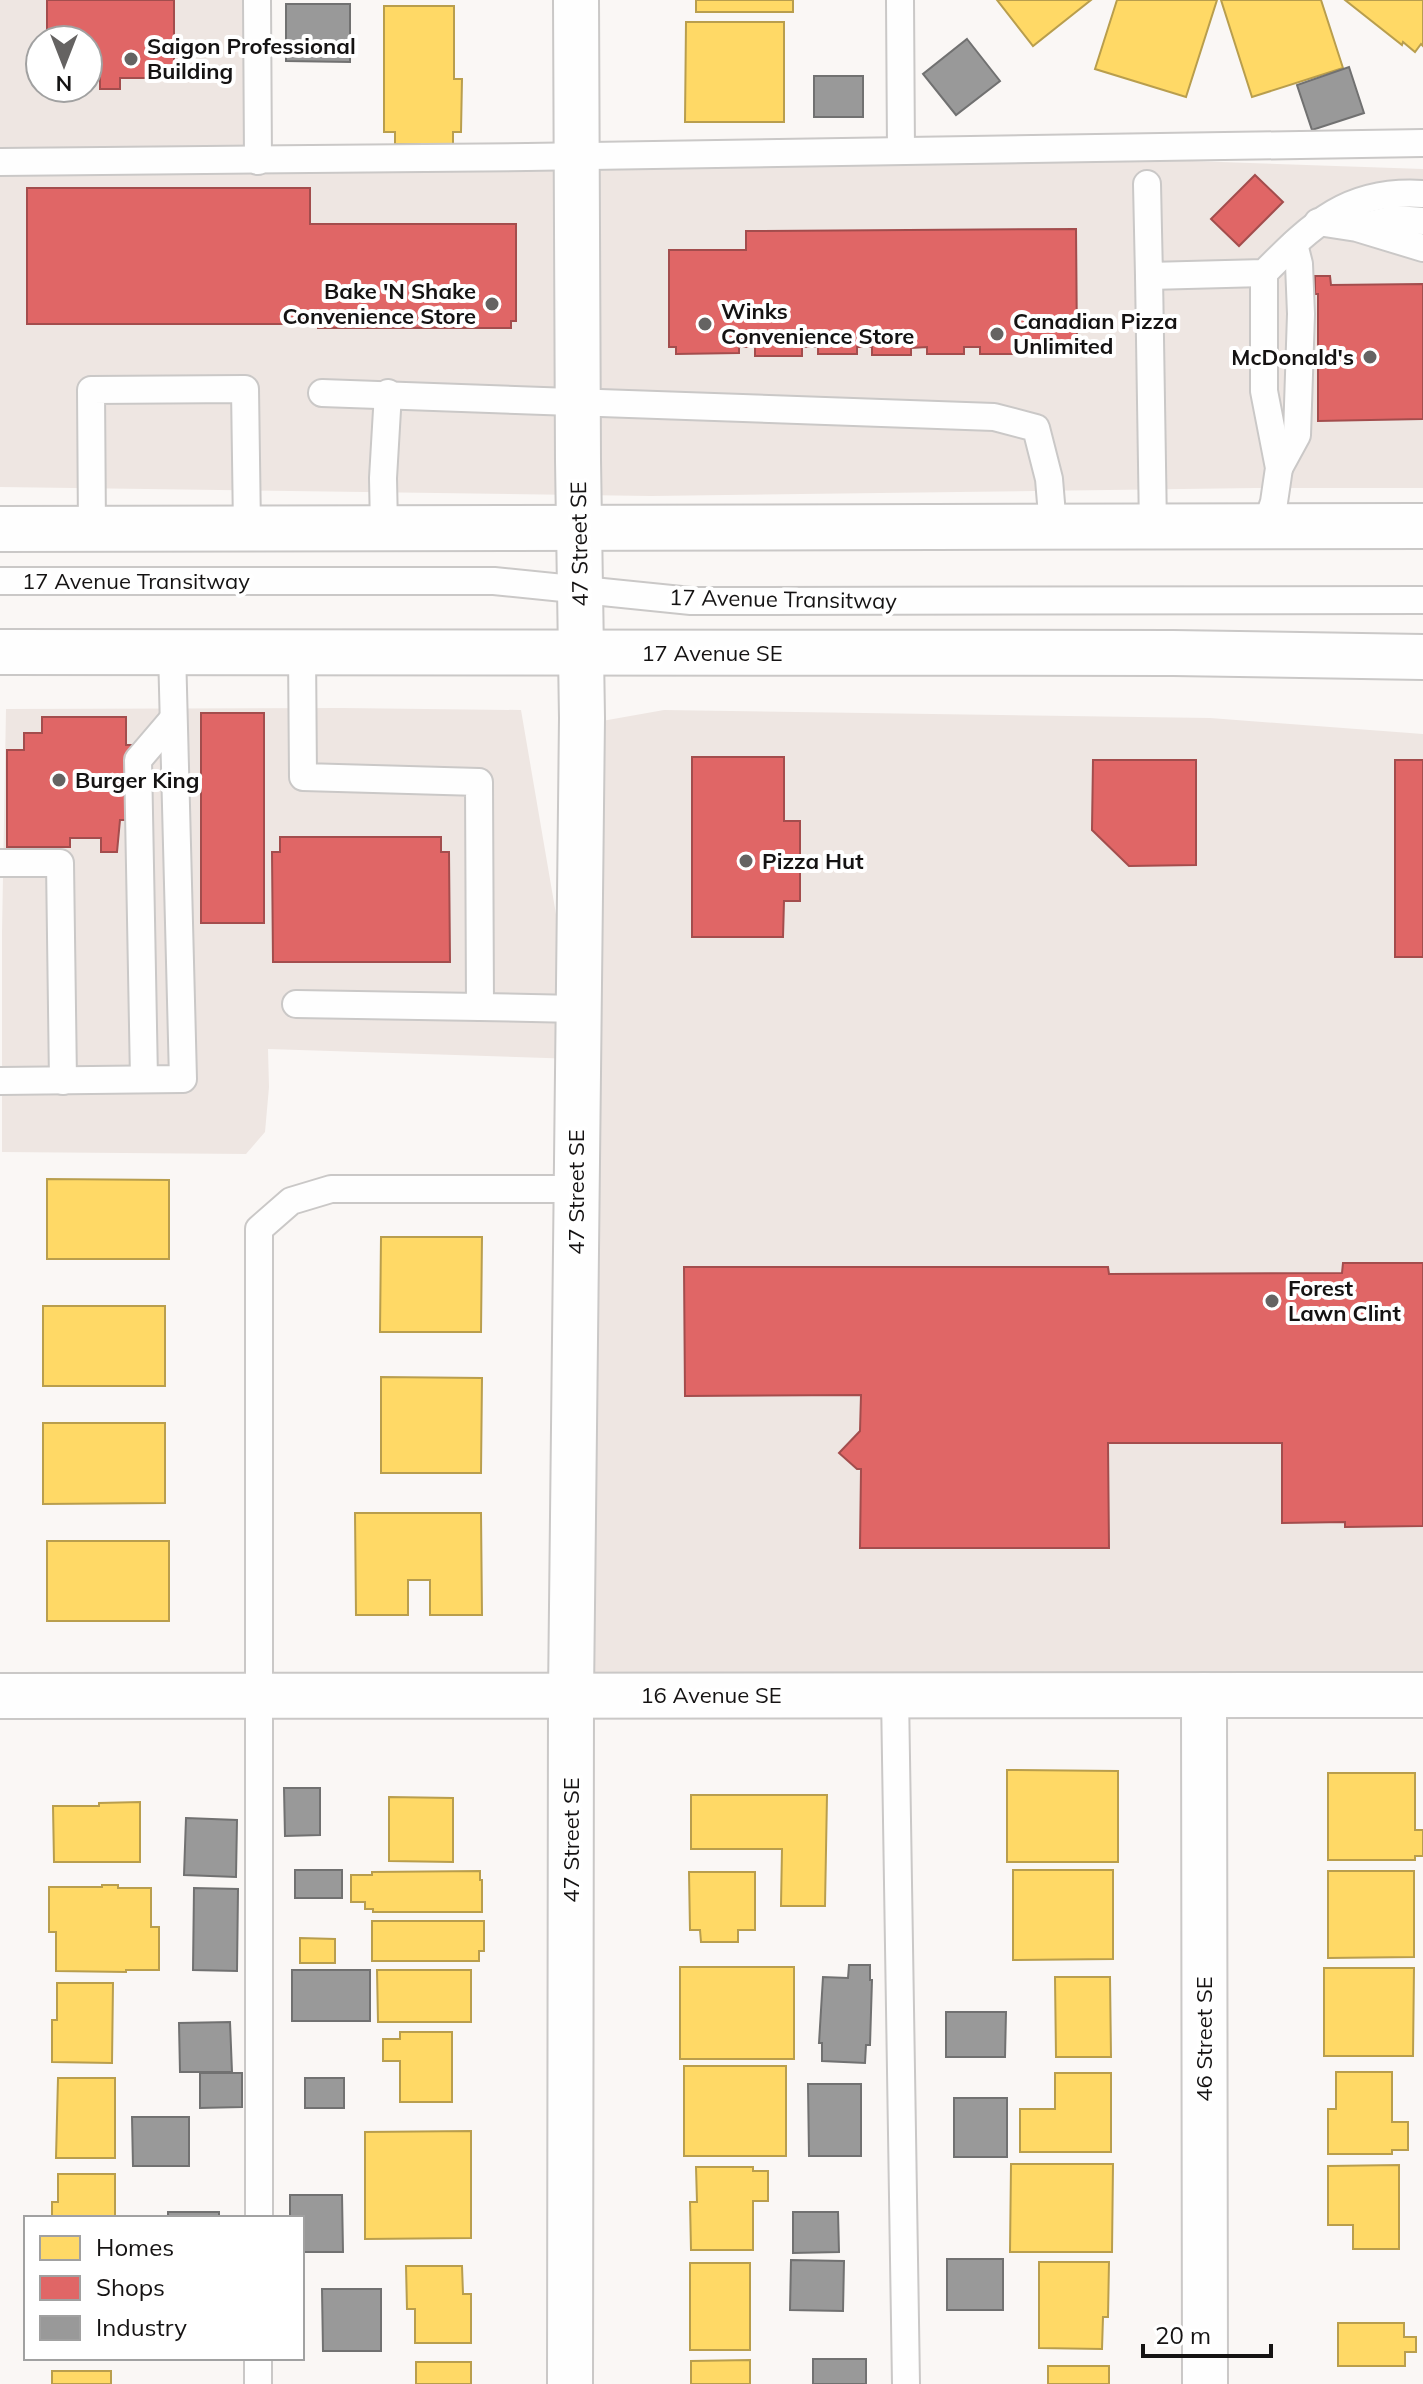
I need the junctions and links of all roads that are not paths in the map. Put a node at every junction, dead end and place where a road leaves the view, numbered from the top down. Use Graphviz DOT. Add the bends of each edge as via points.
graph roads {
  1 [pos="257,0"];
  2 [pos="576,0"];
  3 [pos="900,0"];
  4 [pos="1423,143"];
  5 [pos="901,151"];
  6 [pos="575,156"];
  7 [pos="258,161"];
  8 [pos="0,162"];
  9 [pos="1147,184"];
  10 [pos="1423,194"];
  11 [pos="1423,221"];
  12 [pos="1318,222"];
  13 [pos="1357,228"];
  14 [pos="1294,244"];
  15 [pos="1423,248"];
  16 [pos="1264,273"];
  17 [pos="1149,276"];
  18 [pos="322,393"];
  19 [pos="388,393"];
  20 [pos="578,403"];
  21 [pos="1279,468"];
  22 [pos="1266,526"];
  23 [pos="1423,526"];
  24 [pos="247,527"];
  25 [pos="384,527"];
  26 [pos="579,527"];
  27 [pos="1053,527"];
  28 [pos="1153,527"];
  29 [pos="92,528"];
  30 [pos="0,529"];
  31 [pos="0,581"];
  32 [pos="580,589"];
  33 [pos="1423,600"];
  34 [pos="172,650"];
  35 [pos="302,650"];
  36 [pos="0,652"];
  37 [pos="581,653"];
  38 [pos="1423,657"];
  39 [pos="173,719"];
  40 [pos="0,863"];
  41 [pos="296,1004"];
  42 [pos="480,1007"];
  43 [pos="578,1009"];
  44 [pos="144,1079"];
  45 [pos="0,1081"];
  46 [pos="63,1081"];
  47 [pos="576,1189"];
  48 [pos="260,1695"];
  49 [pos="571,1695"];
  50 [pos="895,1695"];
  51 [pos="1204,1695"];
  52 [pos="1423,1695"];
  53 [pos="0,1696"];
  54 [pos="259,2216"];
  55 [pos="258,2360"];
  56 [pos="258,2384"];
  57 [pos="570,2384"];
  58 [pos="906,2384"];
  59 [pos="1205,2384"];
  1 -- 7 [label="lane"];
  2 -- 6 [label="street, 47 Street SE"];
  3 -- 5 [label="lane"];
  4 -- 5 [label="lane"];
  5 -- 6 [label="lane"];
  6 -- 7 [label="lane"];
  6 -- 20 [label="street, 47 Street SE"];
  7 -- 8 [label="lane"];
  9 -- 17 [label="lane"];
  10 -- 12 [label="lane" via="1375,196"];
  11 -- 13 [label="lane" via="1395,219"];
  12 -- 13 [label="lane"];
  12 -- 14 [label="lane"];
  13 -- 15 [label="lane"];
  14 -- 16 [label="lane"];
  14 -- 21 [label="lane" via="1301,314 1297,435"];
  16 -- 17 [label="lane"];
  16 -- 21 [label="lane" via="1264,391"];
  17 -- 28 [label="lane"];
  18 -- 19 [label="lane"];
  19 -- 20 [label="lane"];
  19 -- 25 [label="lane"];
  20 -- 26 [label="street, 47 Street SE"];
  20 -- 27 [label="lane" via="994,417 1036,428 1049,479"];
  21 -- 22 [label="lane"];
  22 -- 23 [label="street"];
  22 -- 28 [label="street"];
  24 -- 25 [label="street"];
  24 -- 29 [label="street"];
  24 -- 29 [label="lane" via="245,389 229,389 91,390"];
  25 -- 26 [label="street"];
  26 -- 27 [label="street"];
  26 -- 32 [label="street, 47 Street SE"];
  27 -- 28 [label="street"];
  29 -- 30 [label="street"];
  31 -- 32 [label="lane, 17 Avenue Transitway" via="494,581"];
  32 -- 33 [label="lane, 17 Avenue Transitway" via="691,601"];
  32 -- 37 [label="street, 47 Street SE"];
  34 -- 35 [label="street, 17 Avenue SE"];
  34 -- 36 [label="street, 17 Avenue SE"];
  34 -- 39 [label="lane"];
  35 -- 37 [label="street, 17 Avenue SE"];
  35 -- 42 [label="lane" via="303,777 479,782"];
  37 -- 38 [label="street, 17 Avenue SE"];
  37 -- 43 [label="street, 47 Street SE"];
  39 -- 44 [label="lane" via="138,760"];
  39 -- 44 [label="lane" via="183,1079"];
  40 -- 46 [label="lane" via="60,863"];
  41 -- 42 [label="lane"];
  42 -- 43 [label="lane"];
  43 -- 47 [label="street, 47 Street SE"];
  44 -- 46 [label="lane"];
  45 -- 46 [label="lane"];
  47 -- 48 [label="lane" via="331,1189 291,1201 259,1229"];
  47 -- 49 [label="street, 47 Street SE"];
  48 -- 49 [label="street, 16 Avenue SE"];
  48 -- 53 [label="street, 16 Avenue SE"];
  48 -- 54 [label="lane"];
  49 -- 50 [label="street, 16 Avenue SE"];
  49 -- 57 [label="street, 47 Street SE"];
  50 -- 51 [label="street, 16 Avenue SE"];
  50 -- 58 [label="lane"];
  51 -- 52 [label="street, 16 Avenue SE"];
  51 -- 59 [label="street, 46 Street SE"];
  55 -- 56 [label="lane"];
}
